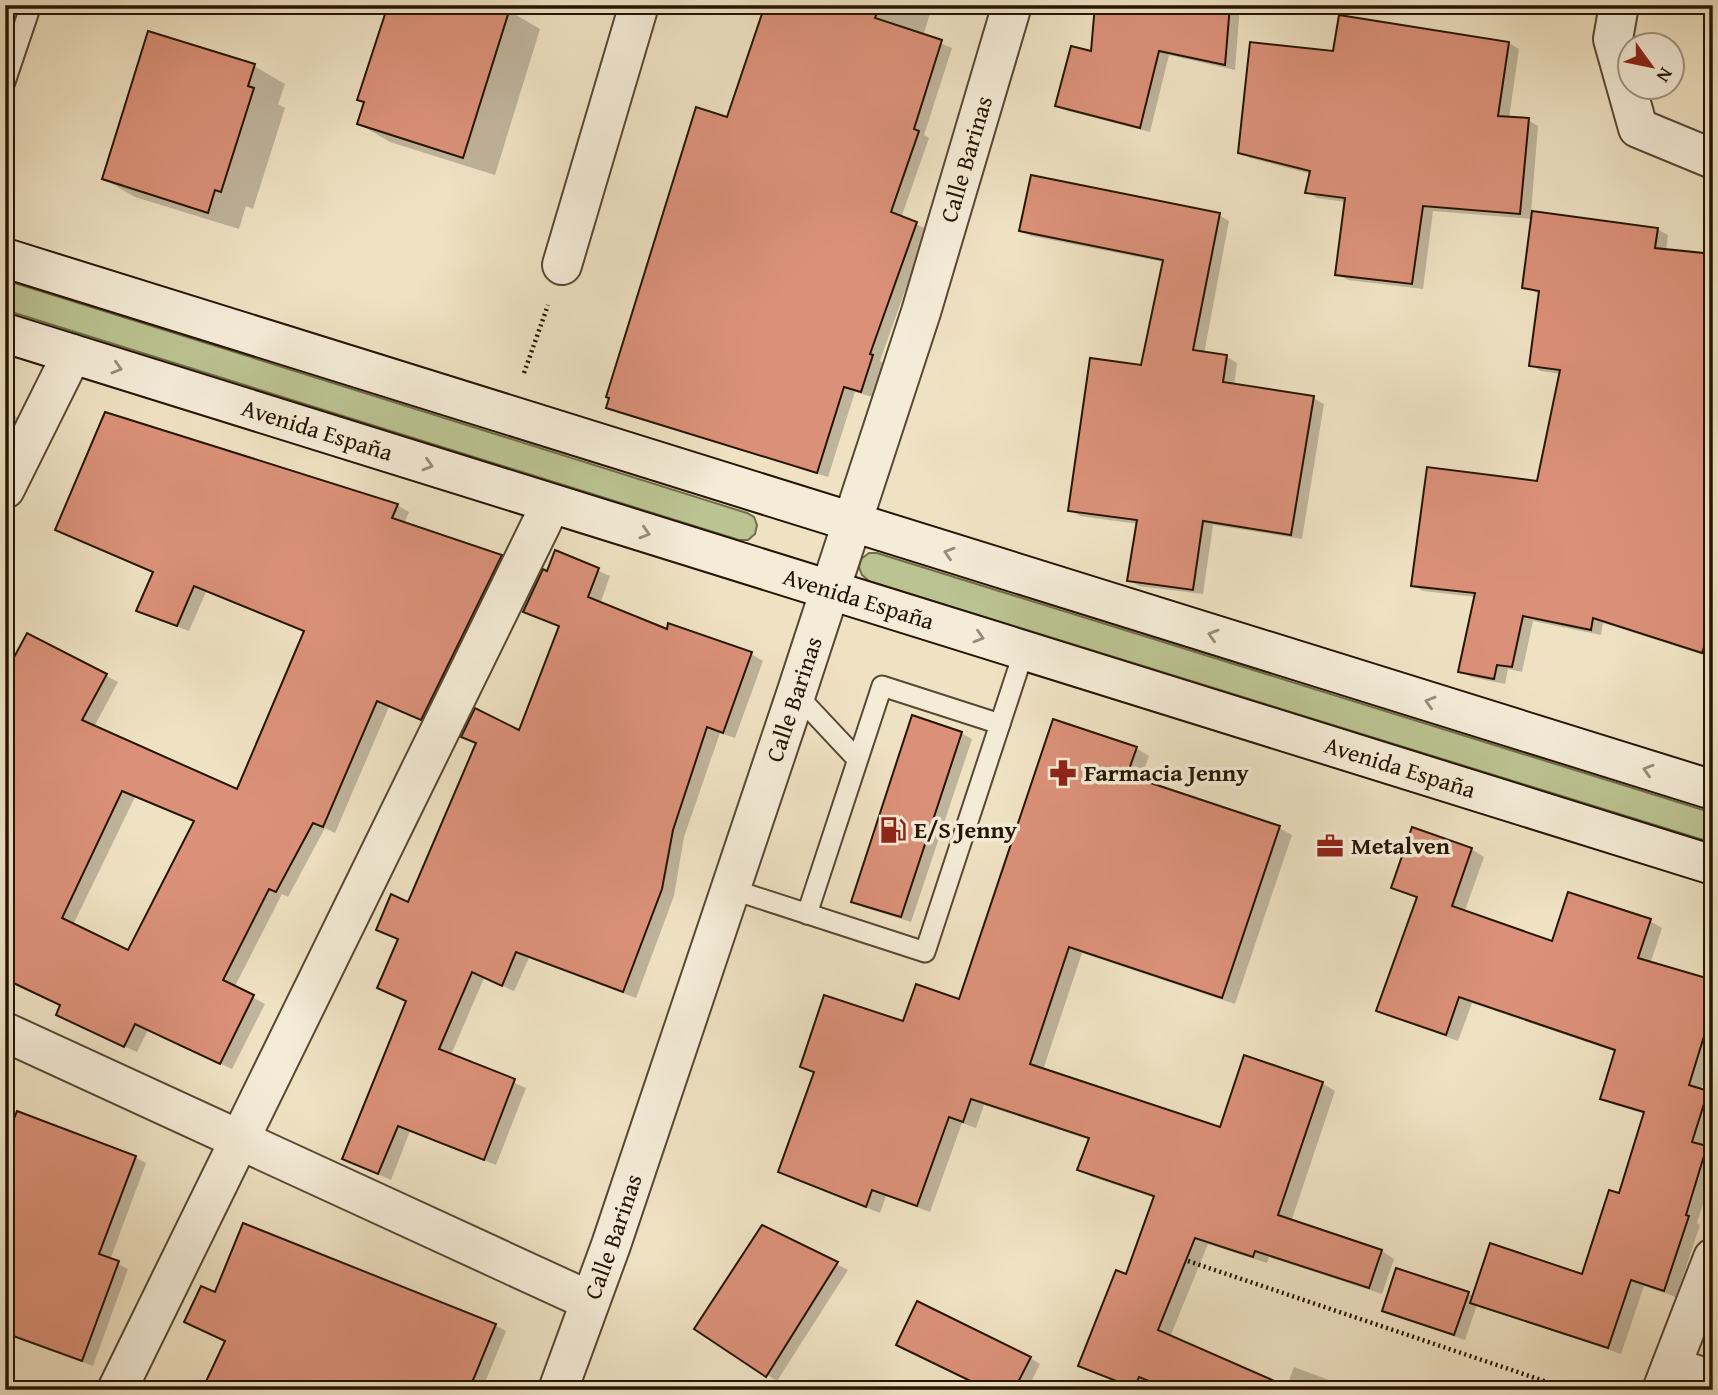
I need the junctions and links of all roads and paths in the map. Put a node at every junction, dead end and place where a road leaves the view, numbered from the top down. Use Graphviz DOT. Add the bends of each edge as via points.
graph roads {
  1 [pos="31,5"];
  2 [pos="639,5"];
  3 [pos="1012,5"];
  4 [pos="1619,5"];
  5 [pos="5,82"];
  6 [pos="1713,159"];
  7 [pos="5,258"];
  8 [pos="562,265"];
  9 [pos="5,333"];
  10 [pos="72,354"];
  11 [pos="508,415"];
  12 [pos="5,489"];
  13 [pos="551,504"];
  14 [pos="852,523"];
  15 [pos="830,591"];
  16 [pos="1024,651"];
  17 [pos="796,694"];
  18 [pos="1000,724"];
  19 [pos="857,759"];
  20 [pos="1713,790"];
  21 [pos="1713,865"];
  22 [pos="731,888"];
  23 [pos="807,914"];
  24 [pos="5,1032"];
  25 [pos="239,1140"];
  26 [pos="1713,1258"];
  27 [pos="1188,1261"];
  28 [pos="590,1301"];
  29 [pos="1666,1378"];
  30 [pos="1713,1380"];
  31 [pos="117,1390"];
  32 [pos="558,1390"];
  33 [pos="1571,1390"];
  1 -- 5 [label="lane"];
  2 -- 8 [label="street"];
  3 -- 14 [label="street, Calle Barinas" via="921,312"];
  4 -- 6 [label="street" via="1613,39 1639,128"];
  7 -- 11 [label="street"];
  8 -- 11 [label="path"];
  9 -- 10 [label="street, Avenida España"];
  10 -- 12 [label="street"];
  10 -- 13 [label="street, Avenida España, one-way"];
  11 -- 14 [label="street"];
  13 -- 15 [label="street, Avenida España, one-way"];
  13 -- 25 [label="street"];
  14 -- 15 [label="street, Calle Barinas"];
  20 -- 14 [label="street, one-way"];
  15 -- 16 [label="street, Avenida España, one-way"];
  15 -- 17 [label="street, Calle Barinas"];
  16 -- 18 [label="lane"];
  16 -- 21 [label="street, Avenida España"];
  17 -- 19 [label="lane"];
  17 -- 22 [label="street, Calle Barinas"];
  18 -- 19 [label="lane" via="882,686"];
  18 -- 23 [label="lane" via="925,952"];
  19 -- 23 [label="lane"];
  22 -- 23 [label="lane"];
  22 -- 28 [label="street, Calle Barinas"];
  24 -- 25 [label="street"];
  25 -- 28 [label="street"];
  25 -- 31 [label="street"];
  26 -- 29 [label="street"];
  27 -- 33 [label="path"];
  28 -- 32 [label="street, Calle Barinas"];
  29 -- 30 [label="street"];
}
